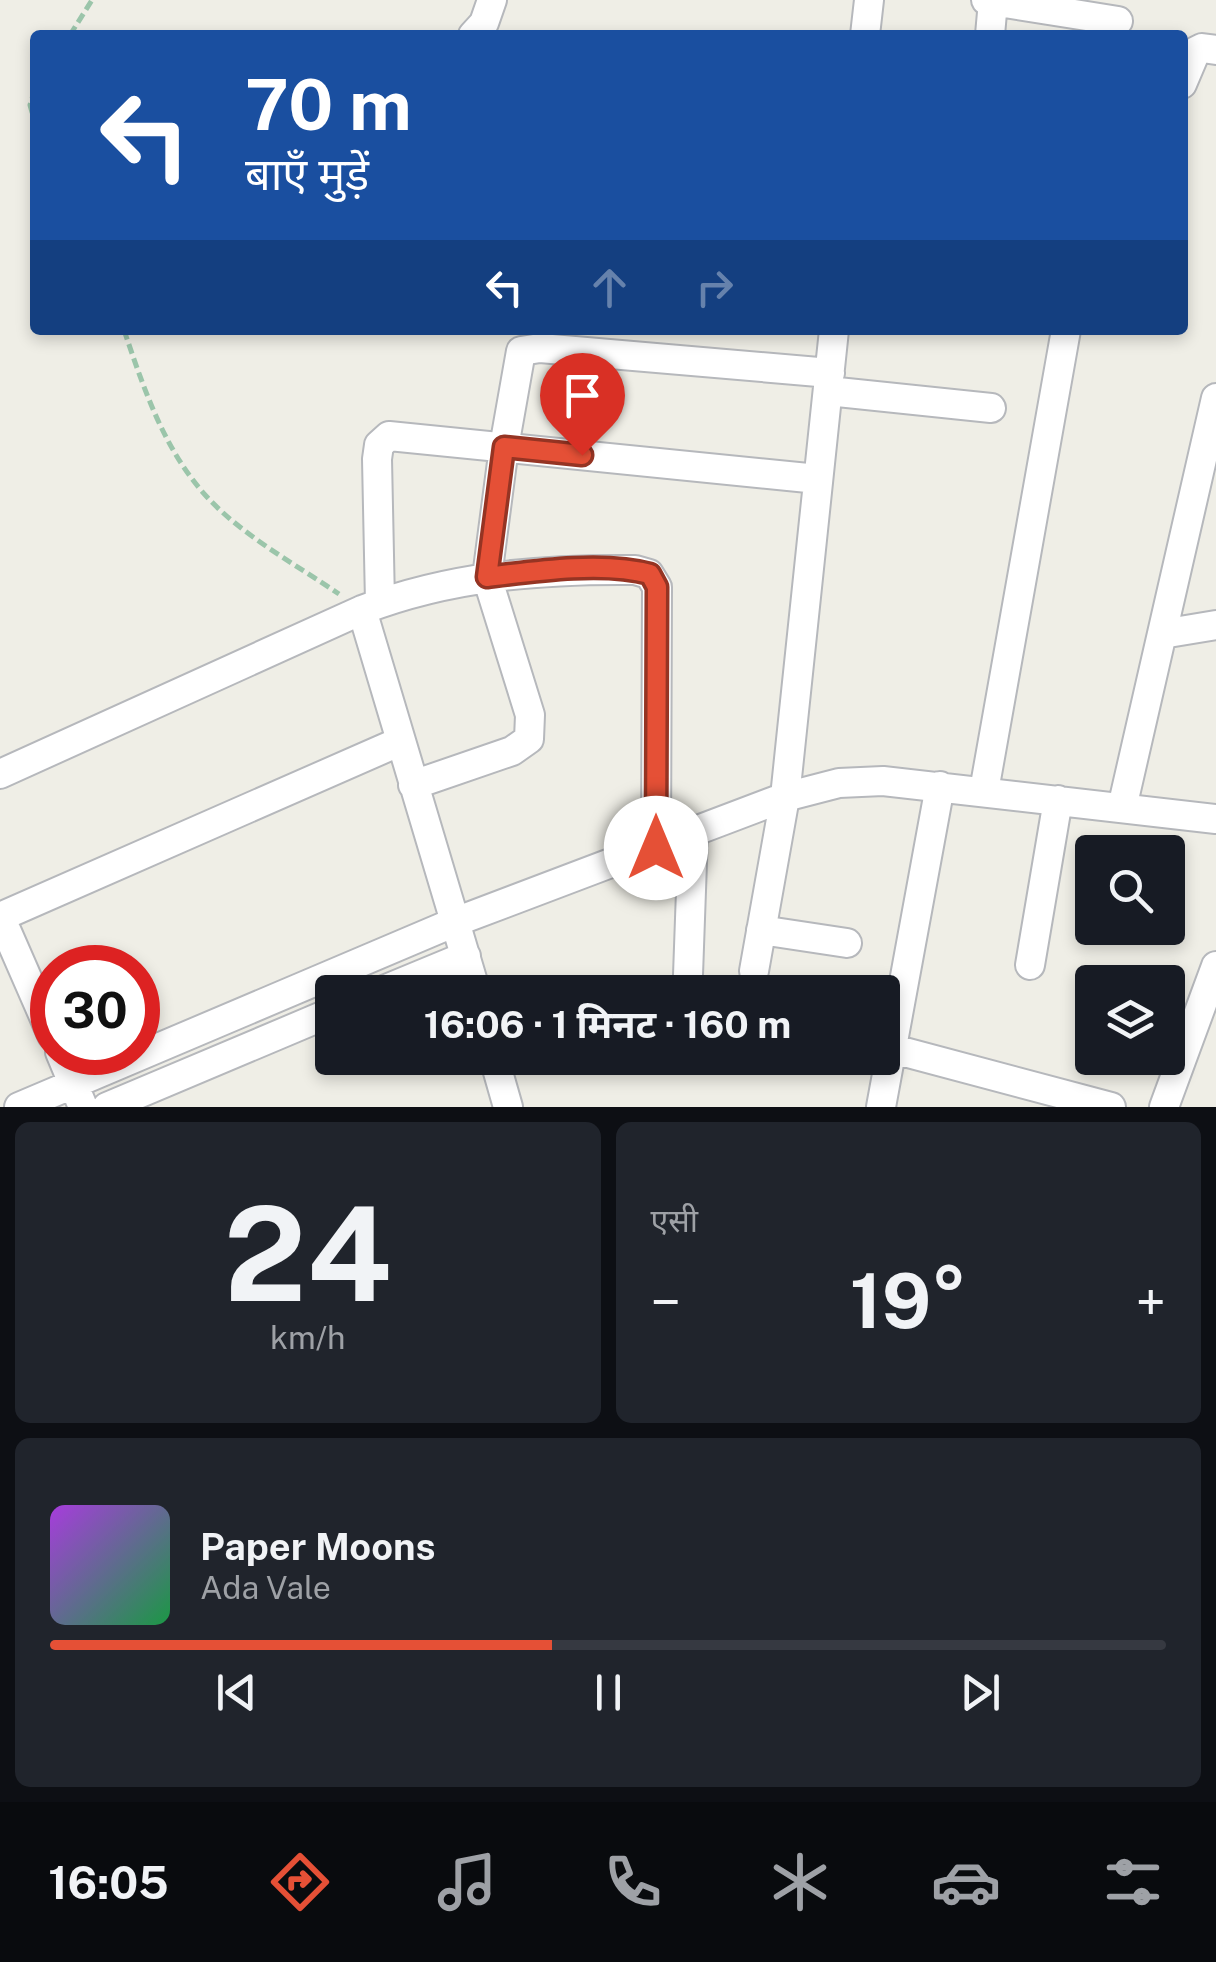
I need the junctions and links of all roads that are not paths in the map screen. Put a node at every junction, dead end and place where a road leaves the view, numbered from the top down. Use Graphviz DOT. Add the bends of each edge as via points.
graph roads {
  1 [pos="492,0"];
  2 [pos="869,0"];
  3 [pos="990,0"];
  4 [pos="1118,21"];
  5 [pos="478,30"];
  6 [pos="866,30"];
  7 [pos="990,30"];
  8 [pos="1216,50"];
  9 [pos="1188,69"];
  10 [pos="834,335"];
  11 [pos="1065,335"];
  12 [pos="829,382"];
  13 [pos="1216,398"];
  14 [pos="991,408"];
  15 [pos="504,447"];
  16 [pos="818,479"];
  17 [pos="487,577"];
  18 [pos="371,606"];
  19 [pos="1216,625"];
  20 [pos="1162,634"];
  21 [pos="400,742"];
  22 [pos="0,774"];
  23 [pos="413,785"];
  24 [pos="940,786"];
  25 [pos="984,791"];
  26 [pos="785,797"];
  27 [pos="1058,800"];
  28 [pos="1122,808"];
  29 [pos="1216,819"];
  30 [pos="693,834"];
  31 [pos="656,848"];
  32 [pos="0,916"];
  33 [pos="455,922"];
  34 [pos="762,930"];
  35 [pos="847,944"];
  36 [pos="466,956"];
  37 [pos="1030,964"];
  38 [pos="1216,966"];
  39 [pos="754,971"];
  40 [pos="688,974"];
  41 [pos="420,975"];
  42 [pos="471,975"];
  43 [pos="900,983"];
  44 [pos="30,985"];
  45 [pos="315,1019"];
  46 [pos="900,1050"];
  47 [pos="499,1075"];
  48 [pos="884,1075"];
  49 [pos="78,1095"];
  50 [pos="19,1107"];
  51 [pos="107,1107"];
  52 [pos="508,1107"];
  53 [pos="881,1107"];
  54 [pos="1112,1107"];
  55 [pos="1164,1107"];
  1 -- 5 [label="street"];
  2 -- 6 [label="street"];
  3 -- 4 [label="street"];
  3 -- 7 [label="street"];
  8 -- 9 [label="street" via="1196,50"];
  10 -- 12 [label="street"];
  11 -- 25 [label="street"];
  12 -- 14 [label="street"];
  12 -- 15 [label="street" via="529,347 518,360"];
  12 -- 16 [label="street"];
  13 -- 20 [label="street"];
  15 -- 16 [label="street"];
  15 -- 17 [label="street"];
  15 -- 18 [label="street" via="403,436 379,445"];
  16 -- 26 [label="street"];
  17 -- 18 [label="street"];
  17 -- 23 [label="street" via="530,716 529,739"];
  17 -- 31 [label="street" via="650,574 657,587"];
  18 -- 21 [label="street"];
  18 -- 22 [label="street"];
  19 -- 20 [label="street"];
  20 -- 28 [label="street"];
  21 -- 23 [label="street"];
  21 -- 32 [label="street"];
  23 -- 33 [label="street"];
  24 -- 25 [label="street"];
  24 -- 26 [label="street" via="839,783"];
  24 -- 43 [label="street"];
  25 -- 27 [label="street"];
  26 -- 30 [label="street"];
  26 -- 34 [label="street"];
  27 -- 28 [label="street"];
  27 -- 37 [label="street"];
  28 -- 29 [label="street"];
  30 -- 31 [label="street"];
  30 -- 40 [label="street"];
  31 -- 33 [label="street"];
  32 -- 44 [label="street"];
  33 -- 36 [label="street"];
  33 -- 49 [label="street"];
  34 -- 35 [label="street"];
  34 -- 39 [label="street"];
  36 -- 41 [label="street"];
  36 -- 42 [label="street"];
  38 -- 55 [label="street"];
  45 -- 51 [label="street"];
  46 -- 54 [label="street"];
  47 -- 52 [label="street"];
  48 -- 53 [label="street"];
  49 -- 50 [label="street"];
}
